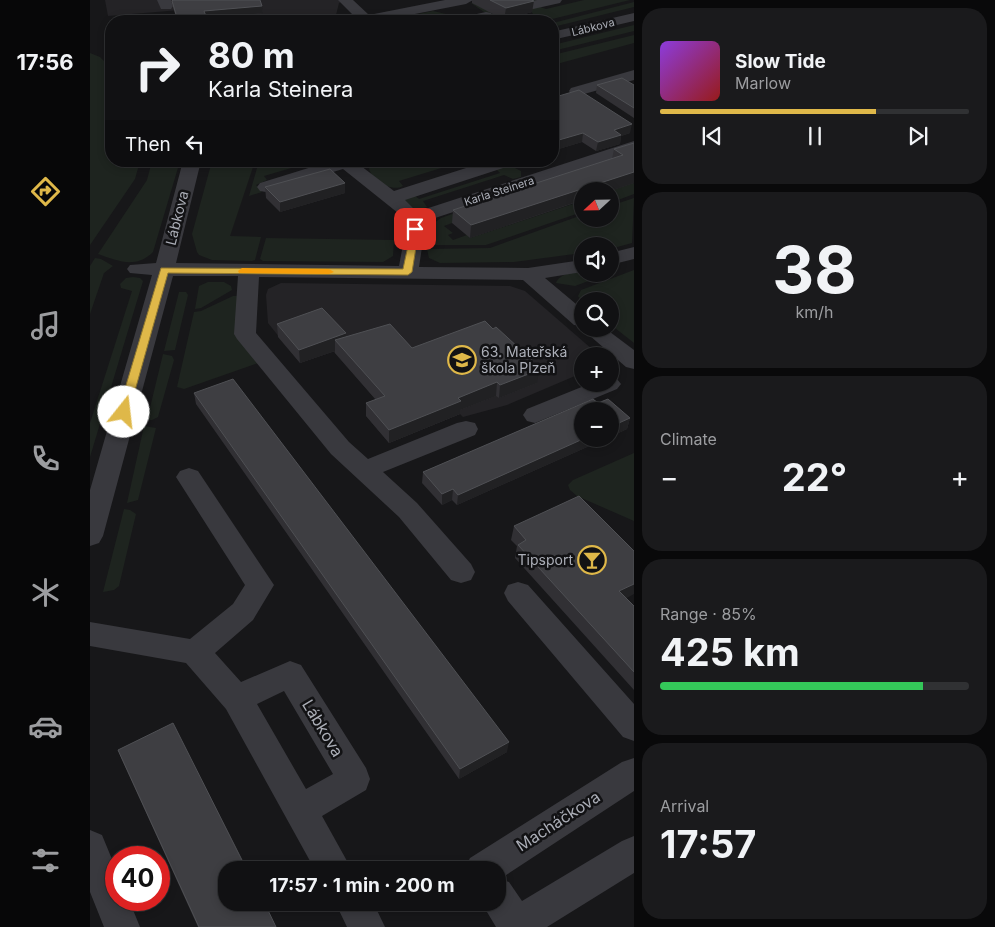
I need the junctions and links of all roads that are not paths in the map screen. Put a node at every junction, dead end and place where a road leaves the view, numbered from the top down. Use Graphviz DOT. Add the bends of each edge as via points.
graph roads {
  1 [pos="466,0"];
  2 [pos="555,0"];
  3 [pos="339,1"];
  4 [pos="437,6"];
  5 [pos="533,6"];
  6 [pos="356,15"];
  7 [pos="389,15"];
  8 [pos="452,15"];
  9 [pos="634,16"];
  10 [pos="559,34"];
  11 [pos="634,75"];
  12 [pos="593,102"];
  13 [pos="634,146"];
  14 [pos="190,167"];
  15 [pos="332,167"];
  16 [pos="354,167"];
  17 [pos="488,167"];
  18 [pos="520,167"];
  19 [pos="537,179"];
  20 [pos="266,187"];
  21 [pos="392,198"];
  22 [pos="417,218"];
  23 [pos="634,253"];
  24 [pos="619,257"];
  25 [pos="574,267"];
  26 [pos="137,269"];
  27 [pos="164,270"];
  28 [pos="249,271"];
  29 [pos="408,272"];
  30 [pos="528,274"];
  31 [pos="574,313"];
  32 [pos="603,337"];
  33 [pos="634,362"];
  34 [pos="634,373"];
  35 [pos="619,380"];
  36 [pos="591,392"];
  37 [pos="535,415"];
  38 [pos="466,429"];
  39 [pos="364,470"];
  40 [pos="189,476"];
  41 [pos="90,536"];
  42 [pos="461,572"];
  43 [pos="518,592"];
  44 [pos="90,634"];
  45 [pos="195,652"];
  46 [pos="237,699"];
  47 [pos="634,727"];
  48 [pos="634,773"];
  49 [pos="300,811"];
  50 [pos="90,847"];
  51 [pos="634,853"];
  52 [pos="329,861"];
  53 [pos="496,861"];
  54 [pos="358,911"];
  55 [pos="506,911"];
  56 [pos="516,926"];
  57 [pos="122,927"];
  58 [pos="367,927"];
  1 -- 4 [label="street"];
  2 -- 5 [label="street"];
  3 -- 6 [label="street"];
  4 -- 7 [label="street"];
  4 -- 8 [label="street"];
  9 -- 10 [label="street, Lábkova"];
  11 -- 12 [label="street" via="577,92"];
  13 -- 19 [label="street, Karla Steinera"];
  14 -- 27 [label="street, Lábkova"];
  15 -- 20 [label="street"];
  16 -- 21 [label="street"];
  17 -- 21 [label="street"];
  18 -- 19 [label="street"];
  19 -- 22 [label="street, Karla Steinera"];
  21 -- 22 [label="street"];
  22 -- 29 [label="street"];
  23 -- 24 [label="street"];
  25 -- 30 [label="street"];
  26 -- 27 [label="street"];
  27 -- 28 [label="street"];
  27 -- 41 [label="street, Lábkova"];
  28 -- 29 [label="street"];
  28 -- 39 [label="street" via="245,334 340,448"];
  29 -- 30 [label="street"];
  30 -- 31 [label="street"];
  32 -- 33 [label="street"];
  34 -- 35 [label="street"];
  36 -- 37 [label="street"];
  38 -- 39 [label="street"];
  39 -- 42 [label="street" via="408,510"];
  40 -- 45 [label="street" via="260,585 243,612"];
  43 -- 47 [label="street"];
  44 -- 45 [label="street"];
  45 -- 46 [label="street"];
  46 -- 49 [label="street"];
  46 -- 49 [label="street, Lábkova" via="290,674 354,779"];
  48 -- 53 [label="street, Macháčkova"];
  49 -- 52 [label="street"];
  50 -- 57 [label="street"];
  51 -- 56 [label="street"];
  54 -- 58 [label="street"];
  55 -- 56 [label="street"];
}
